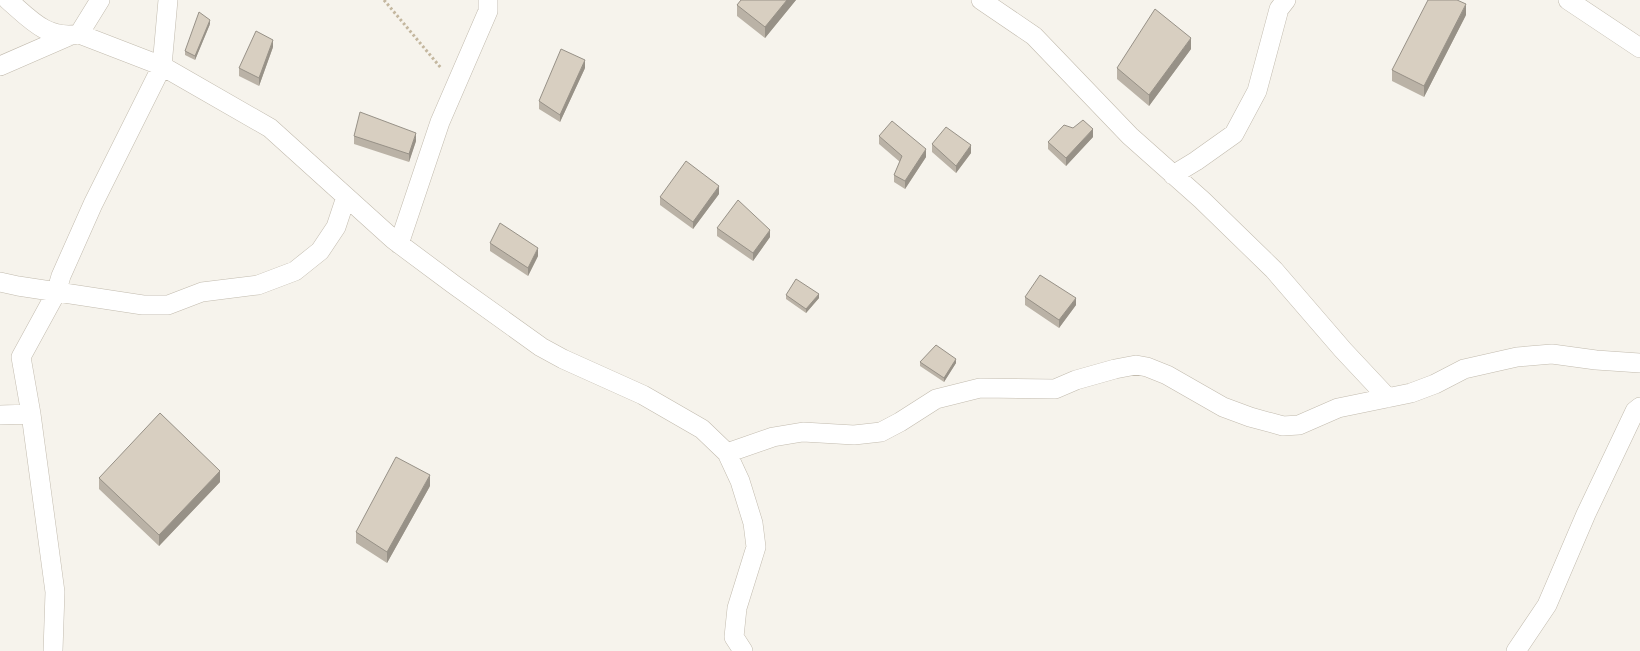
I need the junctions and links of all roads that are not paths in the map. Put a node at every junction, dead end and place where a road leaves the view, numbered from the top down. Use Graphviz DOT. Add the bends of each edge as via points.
graph roads {
  1 [pos="8,0"];
  2 [pos="100,0"];
  3 [pos="168,0"];
  4 [pos="488,0"];
  5 [pos="981,0"];
  6 [pos="1286,0"];
  7 [pos="1568,0"];
  8 [pos="74,35"];
  9 [pos="1640,48"];
  10 [pos="0,66"];
  11 [pos="162,66"];
  12 [pos="1173,175"];
  13 [pos="346,197"];
  14 [pos="399,244"];
  15 [pos="0,282"];
  16 [pos="56,292"];
  17 [pos="1640,363"];
  18 [pos="1388,398"];
  19 [pos="1640,407"];
  20 [pos="31,414"];
  21 [pos="0,415"];
  22 [pos="727,453"];
  23 [pos="54,651"];
  24 [pos="743,651"];
  25 [pos="1516,651"];
  1 -- 8 [label="street" via="50,32 59,36"];
  2 -- 8 [label="street"];
  3 -- 11 [label="street"];
  4 -- 14 [label="street" via="488,11 440,122"];
  5 -- 12 [label="street" via="1034,36 1130,136"];
  6 -- 12 [label="street" via="1279,9 1257,91 1234,134"];
  7 -- 9 [label="street"];
  8 -- 10 [label="street"];
  8 -- 11 [label="street"];
  11 -- 13 [label="street" via="270,128"];
  11 -- 16 [label="street" via="93,204"];
  12 -- 18 [label="street" via="1274,270"];
  13 -- 14 [label="street"];
  13 -- 16 [label="street" via="336,227 320,252 295,271 258,285 202,292 168,305 143,305"];
  14 -- 22 [label="street" via="541,347 643,395 702,429"];
  15 -- 16 [label="street"];
  16 -- 20 [label="street" via="21,357"];
  17 -- 18 [label="street" via="1552,354 1516,357 1464,369 1412,393"];
  18 -- 22 [label="street" via="1338,408 1299,425 1283,426 1223,407 1167,375 1136,365 1076,380 1055,389 980,388 936,398 881,432 854,435 803,432 774,437"];
  19 -- 25 [label="street" via="1635,411 1586,514 1547,605"];
  20 -- 21 [label="street"];
  20 -- 23 [label="street" via="55,592"];
  22 -- 24 [label="street" via="753,522 756,547 737,608 734,637"];
}
